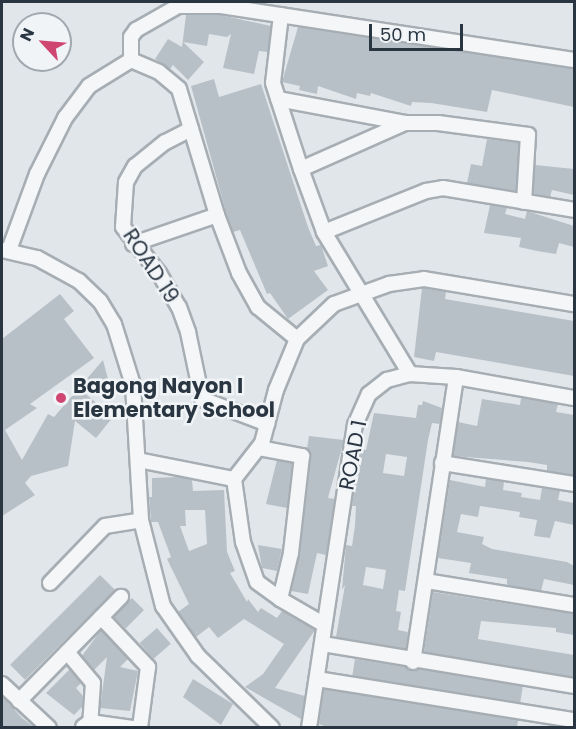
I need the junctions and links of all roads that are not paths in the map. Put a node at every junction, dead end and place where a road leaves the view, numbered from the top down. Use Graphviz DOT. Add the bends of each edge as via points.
graph roads {
  1 [pos="281,15"];
  2 [pos="131,60"];
  3 [pos="574,60"];
  4 [pos="279,99"];
  5 [pos="405,123"];
  6 [pos="191,129"];
  7 [pos="301,169"];
  8 [pos="524,202"];
  9 [pos="574,210"];
  10 [pos="217,215"];
  11 [pos="324,232"];
  12 [pos="133,244"];
  13 [pos="5,250"];
  14 [pos="359,296"];
  15 [pos="574,304"];
  16 [pos="297,339"];
  17 [pos="410,374"];
  18 [pos="456,376"];
  19 [pos="574,398"];
  20 [pos="267,424"];
  21 [pos="259,448"];
  22 [pos="138,460"];
  23 [pos="442,463"];
  24 [pos="234,479"];
  25 [pos="574,484"];
  26 [pos="141,520"];
  27 [pos="50,582"];
  28 [pos="426,582"];
  29 [pos="121,597"];
  30 [pos="280,599"];
  31 [pos="574,605"];
  32 [pos="101,617"];
  33 [pos="323,624"];
  34 [pos="322,644"];
  35 [pos="67,651"];
  36 [pos="413,662"];
  37 [pos="317,679"];
  38 [pos="2,684"];
  39 [pos="574,686"];
  40 [pos="19,701"];
  41 [pos="574,720"];
  42 [pos="86,725"];
  43 [pos="49,728"];
  44 [pos="133,728"];
  45 [pos="140,728"];
  46 [pos="272,728"];
  47 [pos="309,728"];
  1 -- 2 [label="street" via="186,3 136,30 131,37"];
  1 -- 3 [label="street"];
  1 -- 4 [label="street" via="274,74"];
  2 -- 6 [label="street" via="159,72 179,89"];
  2 -- 13 [label="street" via="89,86 65,118"];
  4 -- 5 [label="street"];
  4 -- 7 [label="street"];
  5 -- 7 [label="street"];
  5 -- 8 [label="street" via="438,123 528,135"];
  6 -- 10 [label="street"];
  6 -- 12 [label="street, ROAD 19" via="165,142 135,166 126,182 123,227"];
  7 -- 11 [label="street"];
  8 -- 9 [label="street"];
  8 -- 11 [label="street" via="443,188 426,191"];
  10 -- 12 [label="street"];
  10 -- 16 [label="street" via="239,273 258,307"];
  11 -- 14 [label="street"];
  12 -- 20 [label="street, ROAD 19" via="159,273 178,307 188,332 202,399"];
  13 -- 22 [label="street" via="59,268 100,301 114,324 133,385"];
  14 -- 15 [label="street" via="388,284 424,279"];
  14 -- 16 [label="street" via="334,304"];
  14 -- 17 [label="street"];
  16 -- 20 [label="street"];
  17 -- 18 [label="street, ROAD 1"];
  17 -- 33 [label="street, ROAD 1" via="387,380 369,394 355,425"];
  18 -- 19 [label="street, ROAD 1"];
  18 -- 23 [label="street"];
  20 -- 21 [label="street"];
  21 -- 24 [label="street"];
  21 -- 30 [label="street" via="302,456 291,553"];
  22 -- 24 [label="street"];
  22 -- 26 [label="street"];
  23 -- 25 [label="street"];
  23 -- 28 [label="street"];
  24 -- 30 [label="street" via="243,542 257,582"];
  26 -- 27 [label="street" via="105,526"];
  26 -- 46 [label="street" via="154,582 175,628"];
  28 -- 31 [label="street"];
  28 -- 36 [label="street"];
  29 -- 32 [label="street"];
  30 -- 33 [label="street"];
  32 -- 35 [label="street"];
  32 -- 45 [label="street" via="148,667"];
  33 -- 34 [label="street, ROAD 1"];
  34 -- 36 [label="street"];
  34 -- 37 [label="street, ROAD 1"];
  35 -- 40 [label="street"];
  35 -- 42 [label="street" via="93,683"];
  36 -- 39 [label="street"];
  37 -- 41 [label="street"];
  37 -- 47 [label="street, ROAD 1"];
  38 -- 40 [label="street"];
  40 -- 43 [label="street"];
  42 -- 44 [label="street"];
}
